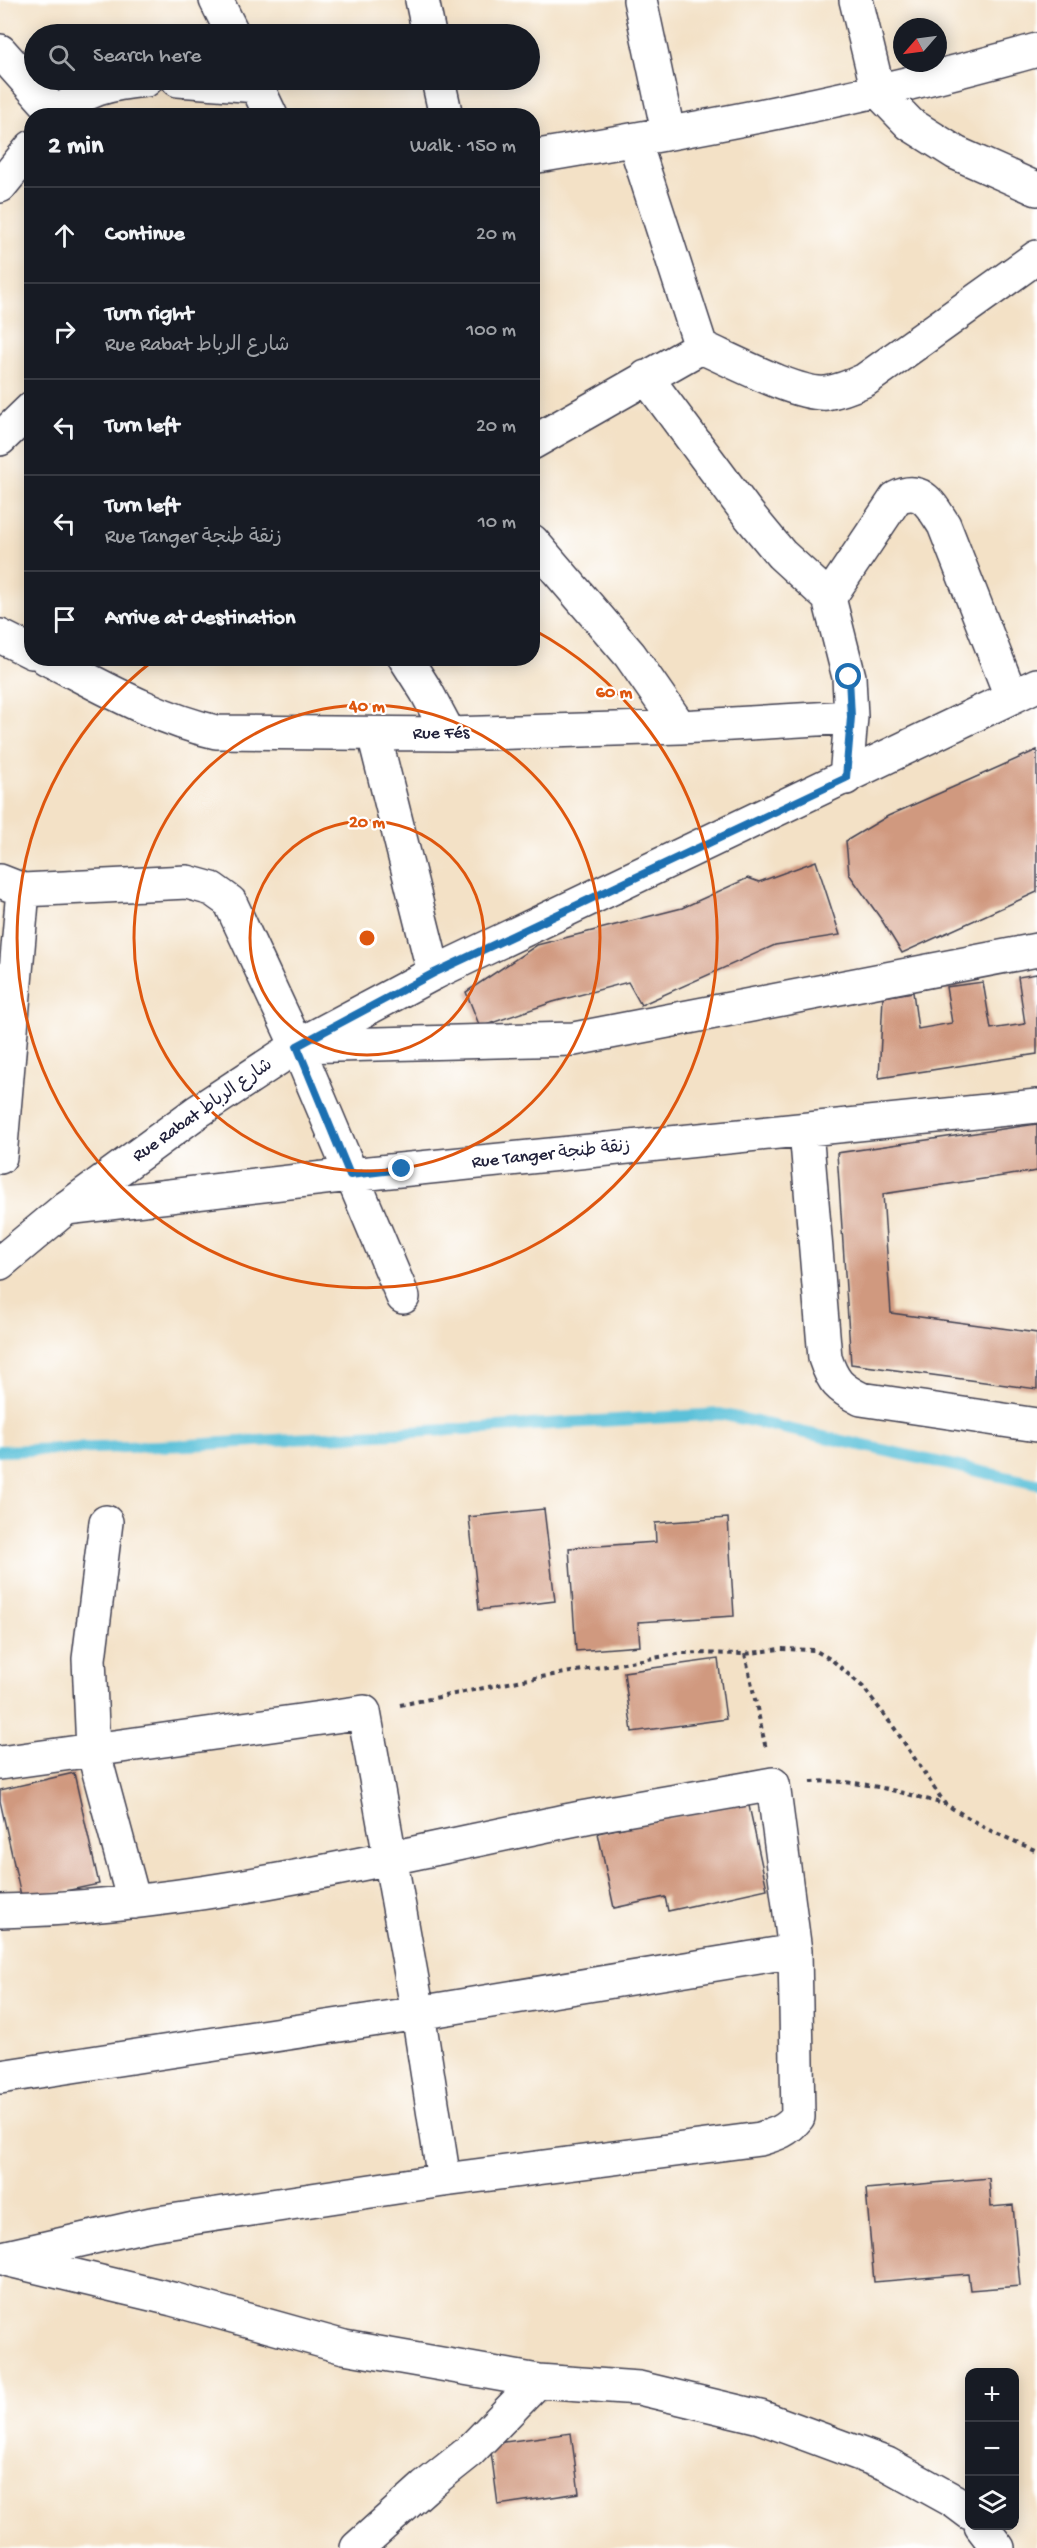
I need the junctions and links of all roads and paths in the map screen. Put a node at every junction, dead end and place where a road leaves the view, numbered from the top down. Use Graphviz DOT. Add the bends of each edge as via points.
graph roads {
  1 [pos="216,0"];
  2 [pos="422,0"];
  3 [pos="640,0"];
  4 [pos="856,0"];
  5 [pos="228,24"];
  6 [pos="427,24"];
  7 [pos="1037,50"];
  8 [pos="0,51"];
  9 [pos="24,78"];
  10 [pos="35,90"];
  11 [pos="94,90"];
  12 [pos="258,90"];
  13 [pos="440,90"];
  14 [pos="878,91"];
  15 [pos="51,108"];
  16 [pos="64,108"];
  17 [pos="267,108"];
  18 [pos="444,108"];
  19 [pos="668,132"];
  20 [pos="634,140"];
  21 [pos="540,156"];
  22 [pos="24,157"];
  23 [pos="0,186"];
  24 [pos="1037,189"];
  25 [pos="1037,257"];
  26 [pos="700,347"];
  27 [pos="646,377"];
  28 [pos="24,416"];
  29 [pos="540,438"];
  30 [pos="0,439"];
  31 [pos="540,550"];
  32 [pos="829,598"];
  33 [pos="0,636"];
  34 [pos="24,647"];
  35 [pos="62,666"];
  36 [pos="410,666"];
  37 [pos="1024,690"];
  38 [pos="851,717"];
  39 [pos="680,727"];
  40 [pos="374,734"];
  41 [pos="449,735"];
  42 [pos="846,778"];
  43 [pos="12,885"];
  44 [pos="1037,950"];
  45 [pos="434,973"];
  46 [pos="297,1046"];
  47 [pos="1037,1106"];
  48 [pos="806,1130"];
  49 [pos="0,1157"];
  50 [pos="350,1175"];
  51 [pos="66,1208"];
  52 [pos="0,1263"];
  53 [pos="403,1297"];
  54 [pos="1037,1425"];
  55 [pos="106,1522"];
  56 [pos="745,1653"];
  57 [pos="364,1712"];
  58 [pos="93,1750"];
  59 [pos="0,1763"];
  60 [pos="773,1784"];
  61 [pos="945,1804"];
  62 [pos="1037,1851"];
  63 [pos="391,1859"];
  64 [pos="134,1902"];
  65 [pos="0,1911"];
  66 [pos="795,1951"];
  67 [pos="418,2013"];
  68 [pos="0,2078"];
  69 [pos="444,2180"];
  70 [pos="1,2257"];
  71 [pos="538,2381"];
  72 [pos="965,2510"];
  73 [pos="984,2530"];
  74 [pos="357,2548"];
  75 [pos="998,2548"];
  1 -- 5 [label="street"];
  2 -- 6 [label="street"];
  3 -- 19 [label="street"];
  4 -- 14 [label="street"];
  7 -- 14 [label="street"];
  8 -- 9 [label="street"];
  10 -- 15 [label="street"];
  11 -- 16 [label="street"];
  12 -- 17 [label="street"];
  13 -- 18 [label="street"];
  14 -- 19 [label="street"];
  14 -- 24 [label="street" via="910,124 956,153"];
  19 -- 20 [label="street"];
  20 -- 21 [label="street"];
  20 -- 26 [label="street"];
  22 -- 23 [label="street"];
  25 -- 26 [label="street" via="866,380 843,390 804,392"];
  26 -- 27 [label="street"];
  27 -- 29 [label="street"];
  27 -- 32 [label="street" via="748,514 782,554"];
  28 -- 30 [label="street"];
  31 -- 39 [label="street" via="630,654"];
  32 -- 37 [label="street" via="896,498 907,492 919,495 944,525"];
  32 -- 38 [label="street" via="849,677"];
  33 -- 34 [label="street"];
  35 -- 40 [label="street, Rue Fés" via="159,714 206,730"];
  36 -- 41 [label="street"];
  37 -- 42 [label="street, Rue Rabat شارع الرباط"];
  38 -- 39 [label="street, Rue Fés"];
  38 -- 42 [label="street"];
  39 -- 41 [label="street, Rue Fés"];
  40 -- 41 [label="street, Rue Fés"];
  40 -- 45 [label="street"];
  42 -- 45 [label="street, Rue Rabat شارع الرباط"];
  43 -- 46 [label="street" via="187,882 212,889 230,902 238,916"];
  43 -- 49 [label="street"];
  44 -- 46 [label="street" via="574,1039"];
  45 -- 46 [label="street, Rue Rabat شارع الرباط"];
  46 -- 50 [label="street"];
  46 -- 51 [label="street, Rue Rabat شارع الرباط" via="197,1112"];
  47 -- 48 [label="street, Rue Tanger زنقة طنجة"];
  48 -- 50 [label="street, Rue Tanger زنقة طنجة"];
  48 -- 54 [label="street" via="825,1358 841,1389 861,1399"];
  50 -- 51 [label="street, Rue Tanger زنقة طنجة"];
  50 -- 53 [label="street"];
  51 -- 52 [label="street, Rue Rabat شارع الرباط"];
  55 -- 58 [label="street" via="89,1659"];
  56 -- 57 [label="path" via="683,1653"];
  56 -- 60 [label="path"];
  56 -- 61 [label="path" via="814,1650 832,1660 863,1687"];
  57 -- 58 [label="street"];
  57 -- 63 [label="street"];
  58 -- 59 [label="street"];
  58 -- 64 [label="street"];
  60 -- 61 [label="path" via="827,1780 877,1786"];
  60 -- 63 [label="street" via="583,1818"];
  60 -- 66 [label="street"];
  61 -- 62 [label="path" via="989,1830"];
  63 -- 64 [label="street" via="175,1899"];
  63 -- 67 [label="street"];
  64 -- 65 [label="street"];
  66 -- 67 [label="street"];
  66 -- 69 [label="street" via="798,2117 789,2128 760,2139"];
  67 -- 68 [label="street"];
  67 -- 69 [label="street"];
  69 -- 70 [label="street" via="151,2224"];
  70 -- 71 [label="street" via="344,2346"];
  71 -- 72 [label="street" via="639,2388 760,2418 887,2464"];
  71 -- 74 [label="street" via="469,2452"];
  73 -- 75 [label="street"];
}
